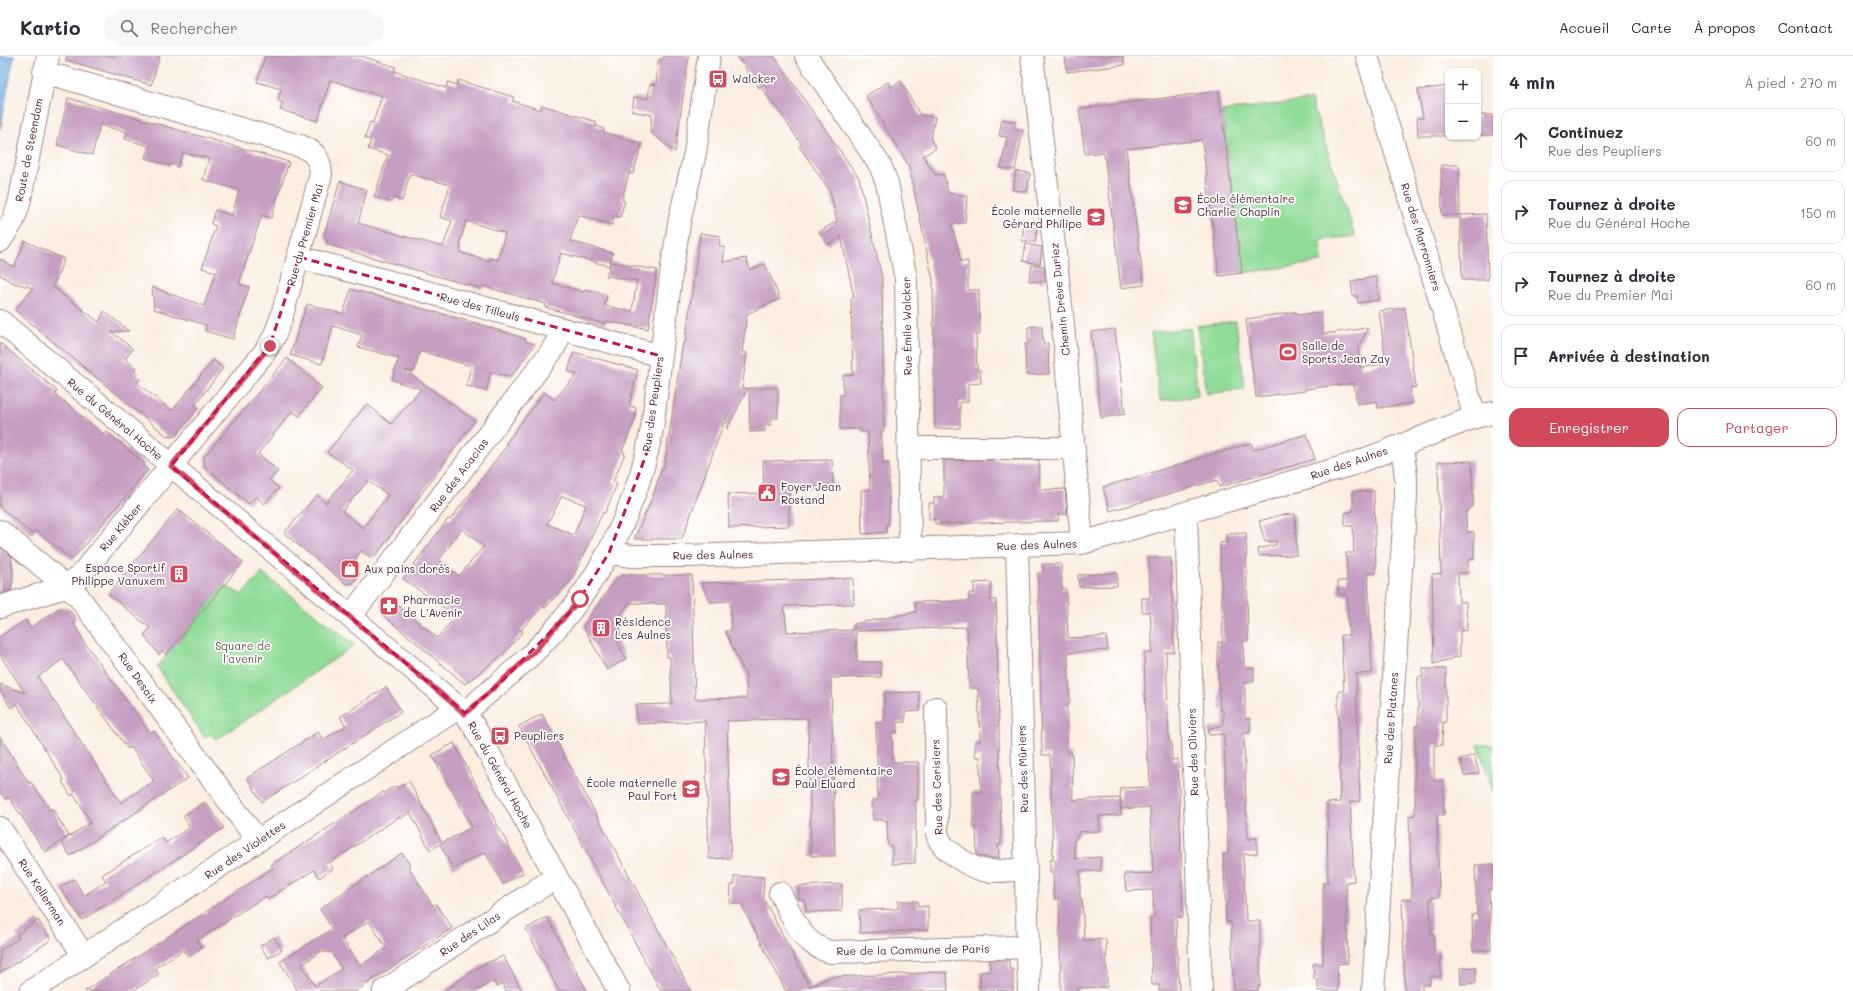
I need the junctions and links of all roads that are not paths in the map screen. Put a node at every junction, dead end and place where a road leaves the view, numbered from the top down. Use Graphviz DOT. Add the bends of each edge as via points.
graph roads {
  1 [pos="806,56"];
  2 [pos="1032,56"];
  3 [pos="1367,56"];
  4 [pos="710,57"];
  5 [pos="46,64"];
  6 [pos="0,241"];
  7 [pos="298,257"];
  8 [pos="0,321"];
  9 [pos="561,329"];
  10 [pos="661,356"];
  11 [pos="1484,415"];
  12 [pos="1402,445"];
  13 [pos="909,448"];
  14 [pos="1074,448"];
  15 [pos="171,466"];
  16 [pos="1186,513"];
  17 [pos="0,531"];
  18 [pos="1082,543"];
  19 [pos="1017,546"];
  20 [pos="910,550"];
  21 [pos="609,553"];
  22 [pos="67,585"];
  23 [pos="0,607"];
  24 [pos="350,617"];
  25 [pos="936,708"];
  26 [pos="461,710"];
  27 [pos="0,828"];
  28 [pos="258,841"];
  29 [pos="1026,869"];
  30 [pos="556,877"];
  31 [pos="780,893"];
  32 [pos="1028,947"];
  33 [pos="84,956"];
  34 [pos="30,991"];
  35 [pos="384,991"];
  36 [pos="618,991"];
  37 [pos="1029,991"];
  38 [pos="1200,991"];
  39 [pos="1372,991"];
  1 -- 13 [label="street, Rue Émile Walcker" via="880,165 885,177 906,279"];
  2 -- 14 [label="street, Chemin Drève Duriez" via="1062,314"];
  3 -- 11 [label="street, Rue des Marronniers"];
  4 -- 10 [label="street, Rue des Peupliers" via="693,165 680,218"];
  5 -- 6 [label="street, Route de Steendam" via="19,204 13,221"];
  5 -- 7 [label="street, Rue du Premier Mai" via="311,151 320,162 320,181"];
  7 -- 9 [label="street, Rue des Tilleuls"];
  7 -- 15 [label="street, Rue du Premier Mai" via="270,346"];
  8 -- 15 [label="street, Rue du Général Hoche"];
  9 -- 10 [label="street, Rue des Tilleuls"];
  9 -- 24 [label="street, Rue des Acacias" via="552,352"];
  10 -- 21 [label="street, Rue des Peupliers" via="657,397 646,455 632,498"];
  11 -- 12 [label="street, Rue des Aulnes"];
  12 -- 16 [label="street, Rue des Aulnes" via="1346,466"];
  12 -- 39 [label="street, Rue des Platanes" via="1406,496"];
  13 -- 14 [label="street"];
  13 -- 20 [label="street, Rue Émile Walcker"];
  14 -- 18 [label="street, Chemin Drève Duriez"];
  15 -- 22 [label="street, Rue Kléber" via="85,570"];
  15 -- 24 [label="street, Rue du Général Hoche"];
  16 -- 18 [label="street, Rue des Aulnes"];
  16 -- 38 [label="street, Rue des Oliviers"];
  17 -- 22 [label="street, Rue Desaix"];
  18 -- 19 [label="street, Rue des Aulnes"];
  19 -- 20 [label="street, Rue des Aulnes"];
  19 -- 29 [label="street, Rue des Mûriers"];
  20 -- 21 [label="street, Rue des Aulnes" via="663,556 626,556"];
  21 -- 26 [label="street, Rue des Peupliers" via="580,599 556,629 526,659"];
  22 -- 23 [label="street, Rue Kléber"];
  22 -- 28 [label="street, Rue Desaix" via="88,608"];
  24 -- 26 [label="street, Rue du Général Hoche"];
  25 -- 29 [label="street, Rue des Cerisiers" via="937,833 940,843 975,869"];
  26 -- 28 [label="street, Rue des Violettes"];
  26 -- 30 [label="street, Rue du Général Hoche" via="476,728"];
  27 -- 33 [label="street, Rue Kellerman"];
  28 -- 33 [label="street, Rue des Violettes"];
  29 -- 32 [label="street, Rue des Mûriers"];
  30 -- 35 [label="street, Rue des Lilas"];
  30 -- 36 [label="street, Rue du Général Hoche"];
  31 -- 32 [label="street, Rue de la Commune de Paris" via="804,937 816,947 830,952"];
  32 -- 37 [label="street, Rue des Mûriers"];
  33 -- 34 [label="street, Rue des Violettes"];
}
